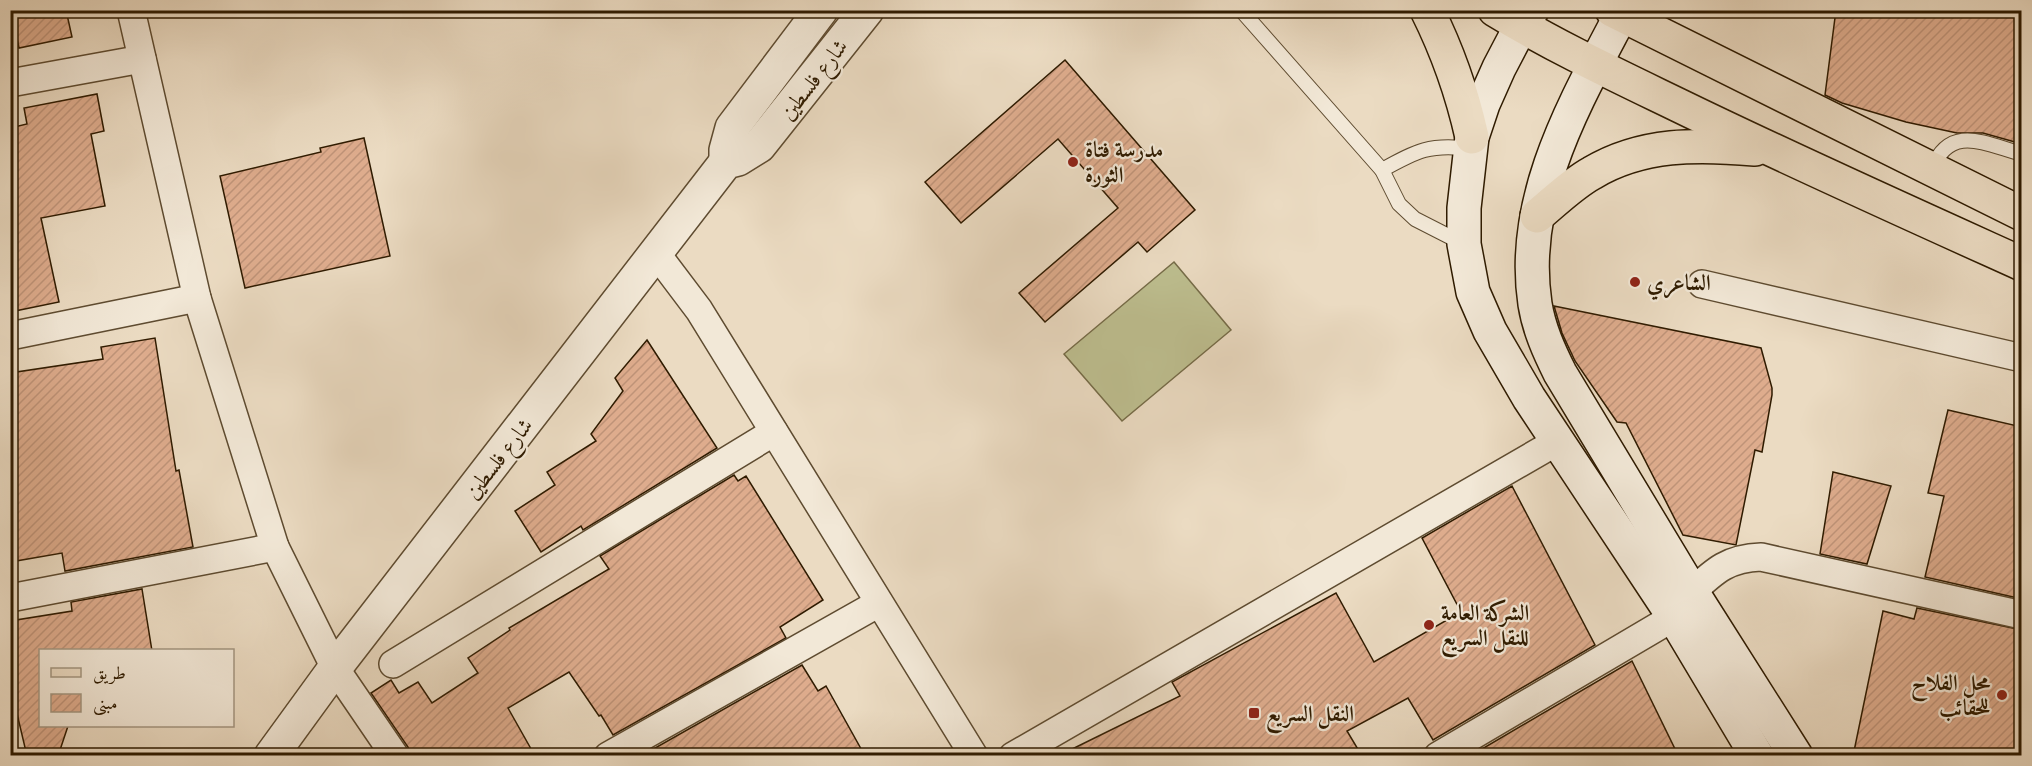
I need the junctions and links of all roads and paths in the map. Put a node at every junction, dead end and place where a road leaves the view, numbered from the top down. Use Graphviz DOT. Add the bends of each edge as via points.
graph roads {
  1 [pos="131,10"];
  2 [pos="821,10"];
  3 [pos="867,10"];
  4 [pos="1241,10"];
  5 [pos="1427,10"];
  6 [pos="1617,13"];
  7 [pos="1516,16"];
  8 [pos="142,59"];
  9 [pos="1595,65"];
  10 [pos="10,83"];
  11 [pos="1472,143"];
  12 [pos="1771,150"];
  13 [pos="2022,154"];
  14 [pos="726,162"];
  15 [pos="1382,170"];
  16 [pos="1932,171"];
  17 [pos="2022,214"];
  18 [pos="1537,216"];
  19 [pos="1464,244"];
  20 [pos="656,254"];
  21 [pos="2022,264"];
  22 [pos="1702,284"];
  23 [pos="197,298"];
  24 [pos="10,336"];
  25 [pos="2022,358"];
  26 [pos="774,432"];
  27 [pos="1558,441"];
  28 [pos="275,547"];
  29 [pos="10,598"];
  30 [pos="879,603"];
  31 [pos="1683,604"];
  32 [pos="2022,615"];
  33 [pos="393,664"];
  34 [pos="335,668"];
  35 [pos="271,756"];
  36 [pos="395,756"];
  37 [pos="608,756"];
  38 [pos="974,756"];
  39 [pos="1013,756"];
  40 [pos="1438,756"];
  41 [pos="1757,756"];
  42 [pos="1796,756"];
  1 -- 8 [label="street"];
  2 -- 14 [label="main road, شارع فلسطين" via="732,128"];
  3 -- 14 [label="main road, شارع فلسطين" via="759,146"];
  4 -- 15 [label="lane"];
  5 -- 11 [label="main road" via="1462,94"];
  6 -- 9 [label="main road"];
  6 -- 16 [label="main road"];
  7 -- 9 [label="main road"];
  7 -- 11 [label="main road"];
  8 -- 10 [label="street"];
  8 -- 23 [label="street"];
  9 -- 12 [label="main road"];
  9 -- 18 [label="main road" via="1552,157"];
  11 -- 15 [label="lane" via="1430,147"];
  11 -- 19 [label="main road"];
  12 -- 18 [label="main road" via="1681,147 1625,156 1590,174"];
  12 -- 21 [label="main road"];
  13 -- 16 [label="lane" via="1957,140 1946,145"];
  14 -- 20 [label="main road, شارع فلسطين"];
  15 -- 19 [label="lane" via="1399,204 1415,219"];
  16 -- 17 [label="main road"];
  18 -- 31 [label="main road" via="1532,272 1535,306 1545,342"];
  19 -- 27 [label="main road" via="1473,292 1490,331"];
  20 -- 26 [label="street" via="699,310"];
  20 -- 34 [label="main road, شارع فلسطين"];
  22 -- 25 [label="street"];
  23 -- 24 [label="street"];
  23 -- 28 [label="street"];
  26 -- 30 [label="street"];
  26 -- 33 [label="street"];
  27 -- 31 [label="main road"];
  27 -- 39 [label="street"];
  28 -- 29 [label="street"];
  28 -- 34 [label="street"];
  30 -- 37 [label="street"];
  30 -- 38 [label="street"];
  31 -- 32 [label="street" via="1721,567 1734,560 1761,557"];
  31 -- 40 [label="street"];
  31 -- 41 [label="main road"];
  31 -- 42 [label="main road"];
  34 -- 35 [label="main road, شارع فلسطين"];
  34 -- 36 [label="street"];
}
